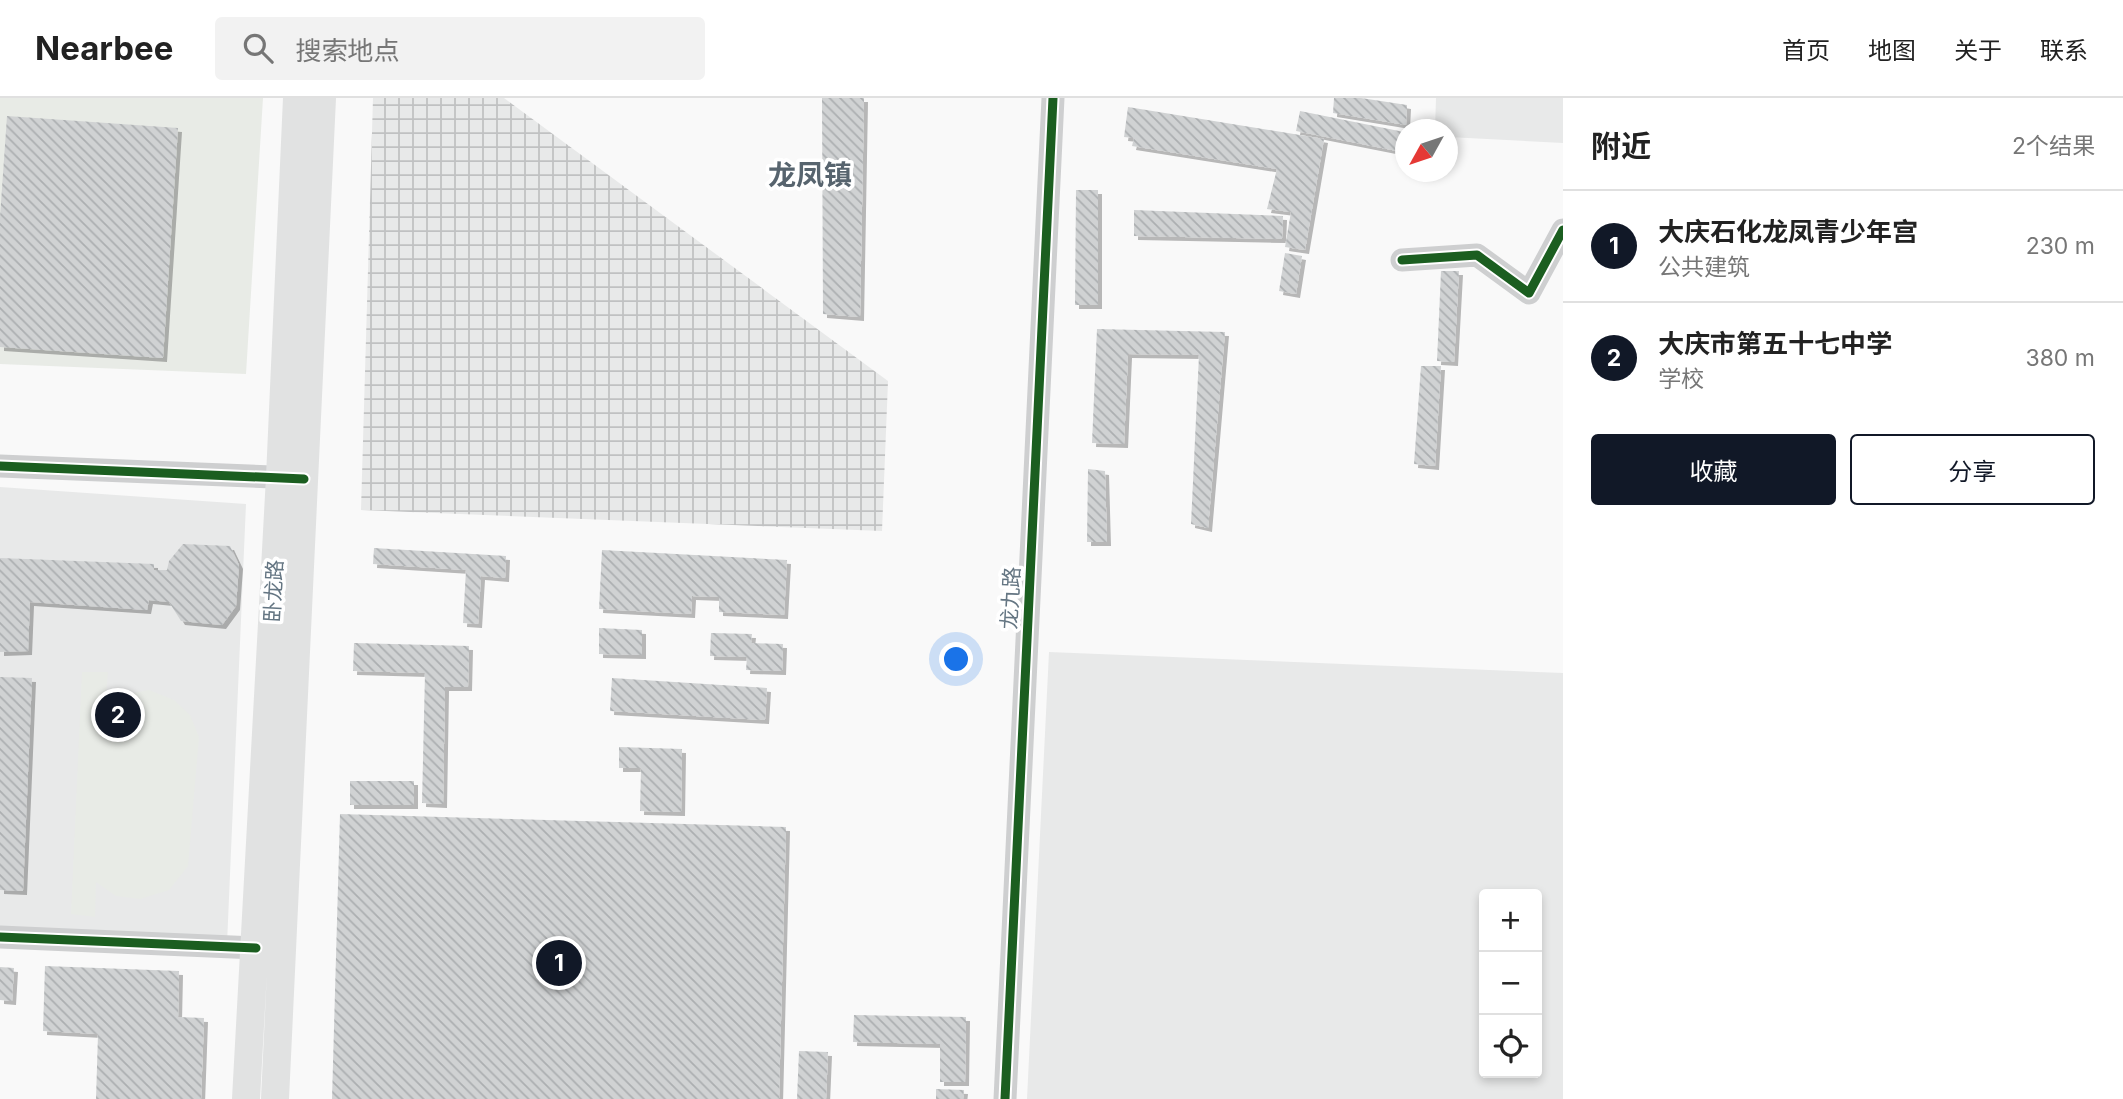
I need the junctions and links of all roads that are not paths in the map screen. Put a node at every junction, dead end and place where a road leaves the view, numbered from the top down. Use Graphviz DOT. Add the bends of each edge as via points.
graph roads {
  1 [pos="297,98"];
  2 [pos="322,98"];
  3 [pos="1053,98"];
  4 [pos="1563,230"];
  5 [pos="1402,260"];
  6 [pos="0,466"];
  7 [pos="292,478"];
  8 [pos="0,937"];
  9 [pos="256,948"];
  10 [pos="275,1090"];
  11 [pos="247,1092"];
  12 [pos="1005,1099"];
  1 -- 7 [label="main road, 卧龙路"];
  2 -- 7 [label="main road, 卧龙路"];
  3 -- 12 [label="street, 龙九路"];
  4 -- 5 [label="street" via="1530,293 1477,255"];
  6 -- 7 [label="street"];
  7 -- 9 [label="main road, 卧龙路"];
  7 -- 10 [label="main road, 卧龙路"];
  8 -- 9 [label="street"];
  9 -- 11 [label="main road, 卧龙路"];
}
